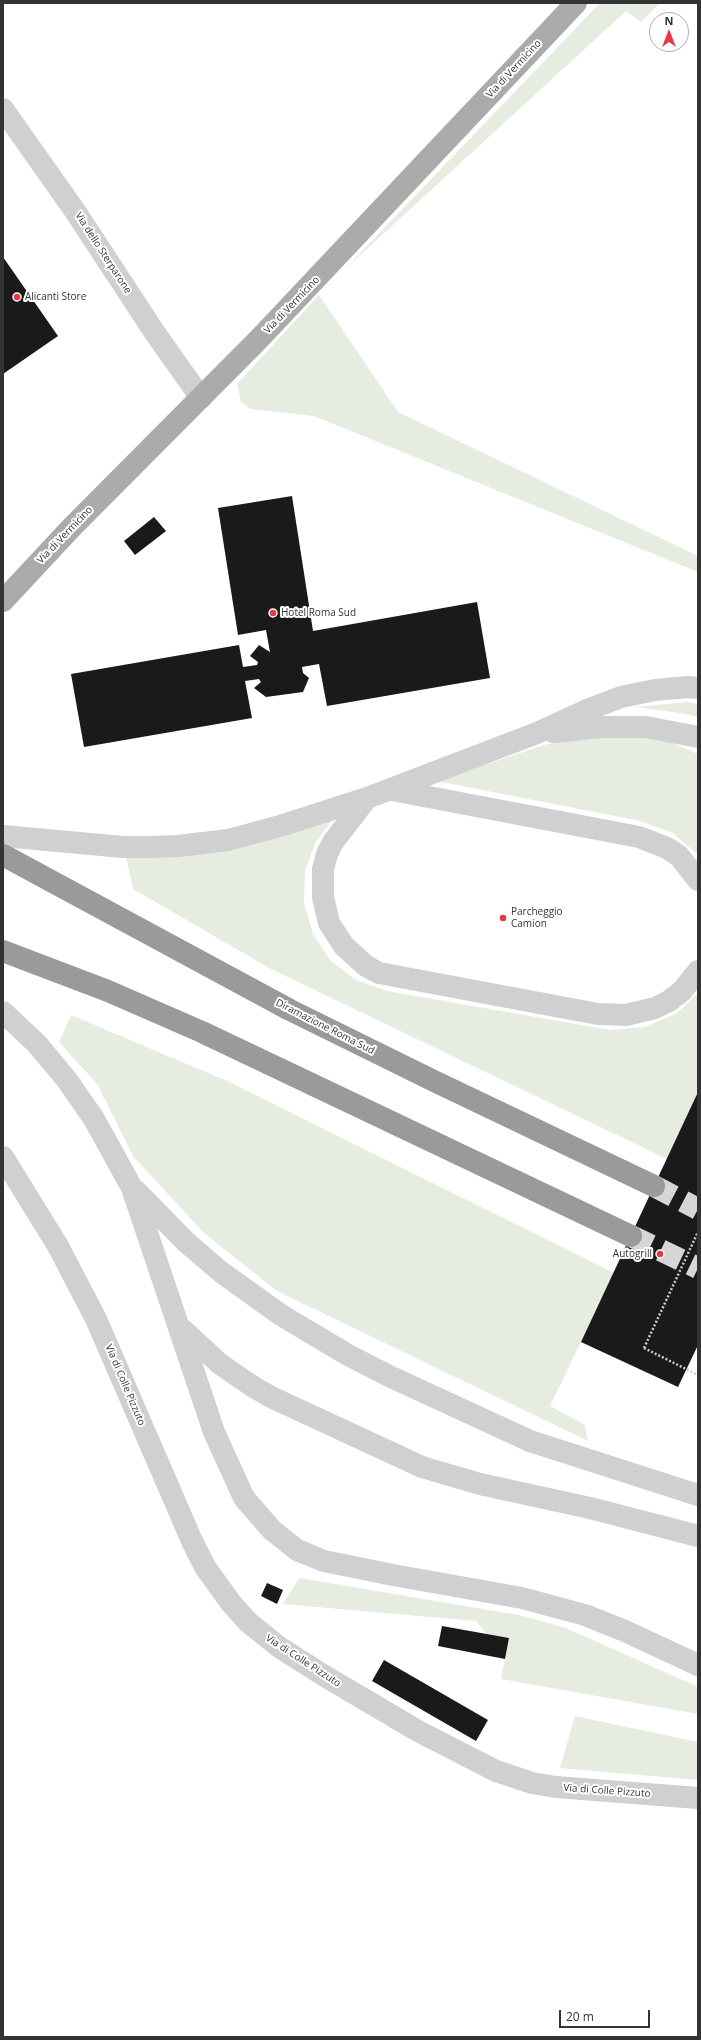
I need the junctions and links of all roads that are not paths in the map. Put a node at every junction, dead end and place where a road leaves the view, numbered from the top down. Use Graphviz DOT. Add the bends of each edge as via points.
graph roads {
  1 [pos="576,3"];
  2 [pos="3,109"];
  3 [pos="201,398"];
  4 [pos="3,601"];
  5 [pos="698,688"];
  6 [pos="537,733"];
  7 [pos="698,737"];
  8 [pos="390,790"];
  9 [pos="367,798"];
  10 [pos="3,836"];
  11 [pos="3,855"];
  12 [pos="698,880"];
  13 [pos="3,950"];
  14 [pos="698,971"];
  15 [pos="3,1012"];
  16 [pos="3,1157"];
  17 [pos="654,1186"];
  18 [pos="132,1188"];
  19 [pos="631,1236"];
  20 [pos="180,1326"];
  21 [pos="698,1495"];
  22 [pos="698,1536"];
  23 [pos="698,1665"];
  24 [pos="698,1798"];
  1 -- 3 [label="main road, Via di Vermicino" via="314,282"];
  2 -- 3 [label="street, Via dello Sterparone"];
  3 -- 4 [label="main road, Via di Vermicino"];
  5 -- 6 [label="street" via="655,690 621,697"];
  6 -- 7 [label="street" via="626,726 662,729"];
  6 -- 8 [label="street"];
  8 -- 9 [label="street"];
  8 -- 12 [label="street" via="639,837 667,848 678,856"];
  9 -- 10 [label="street" via="256,833 185,846 123,847"];
  9 -- 14 [label="street" via="340,832 327,854 323,869 323,897 329,923 344,946 366,966 379,973 598,1014 626,1015 655,1008 669,1001 682,991"];
  11 -- 17 [label="highway, Diramazione Roma Sud" via="290,1010"];
  13 -- 19 [label="highway" via="108,991 202,1032"];
  15 -- 18 [label="street" via="37,1044 67,1080 94,1119"];
  16 -- 24 [label="street, Via di Colle Pizzuto" via="58,1246 96,1319 205,1567 231,1603 253,1627 323,1675 418,1731 496,1771 532,1784 556,1788"];
  18 -- 20 [label="street"];
  18 -- 21 [label="street" via="186,1242 227,1276 306,1332 348,1355 530,1441"];
  20 -- 22 [label="street" via="220,1364 271,1397 422,1466 480,1484 590,1508"];
  20 -- 23 [label="street" via="214,1432 244,1498 268,1525 298,1550 346,1566 546,1604 610,1624"];
}
